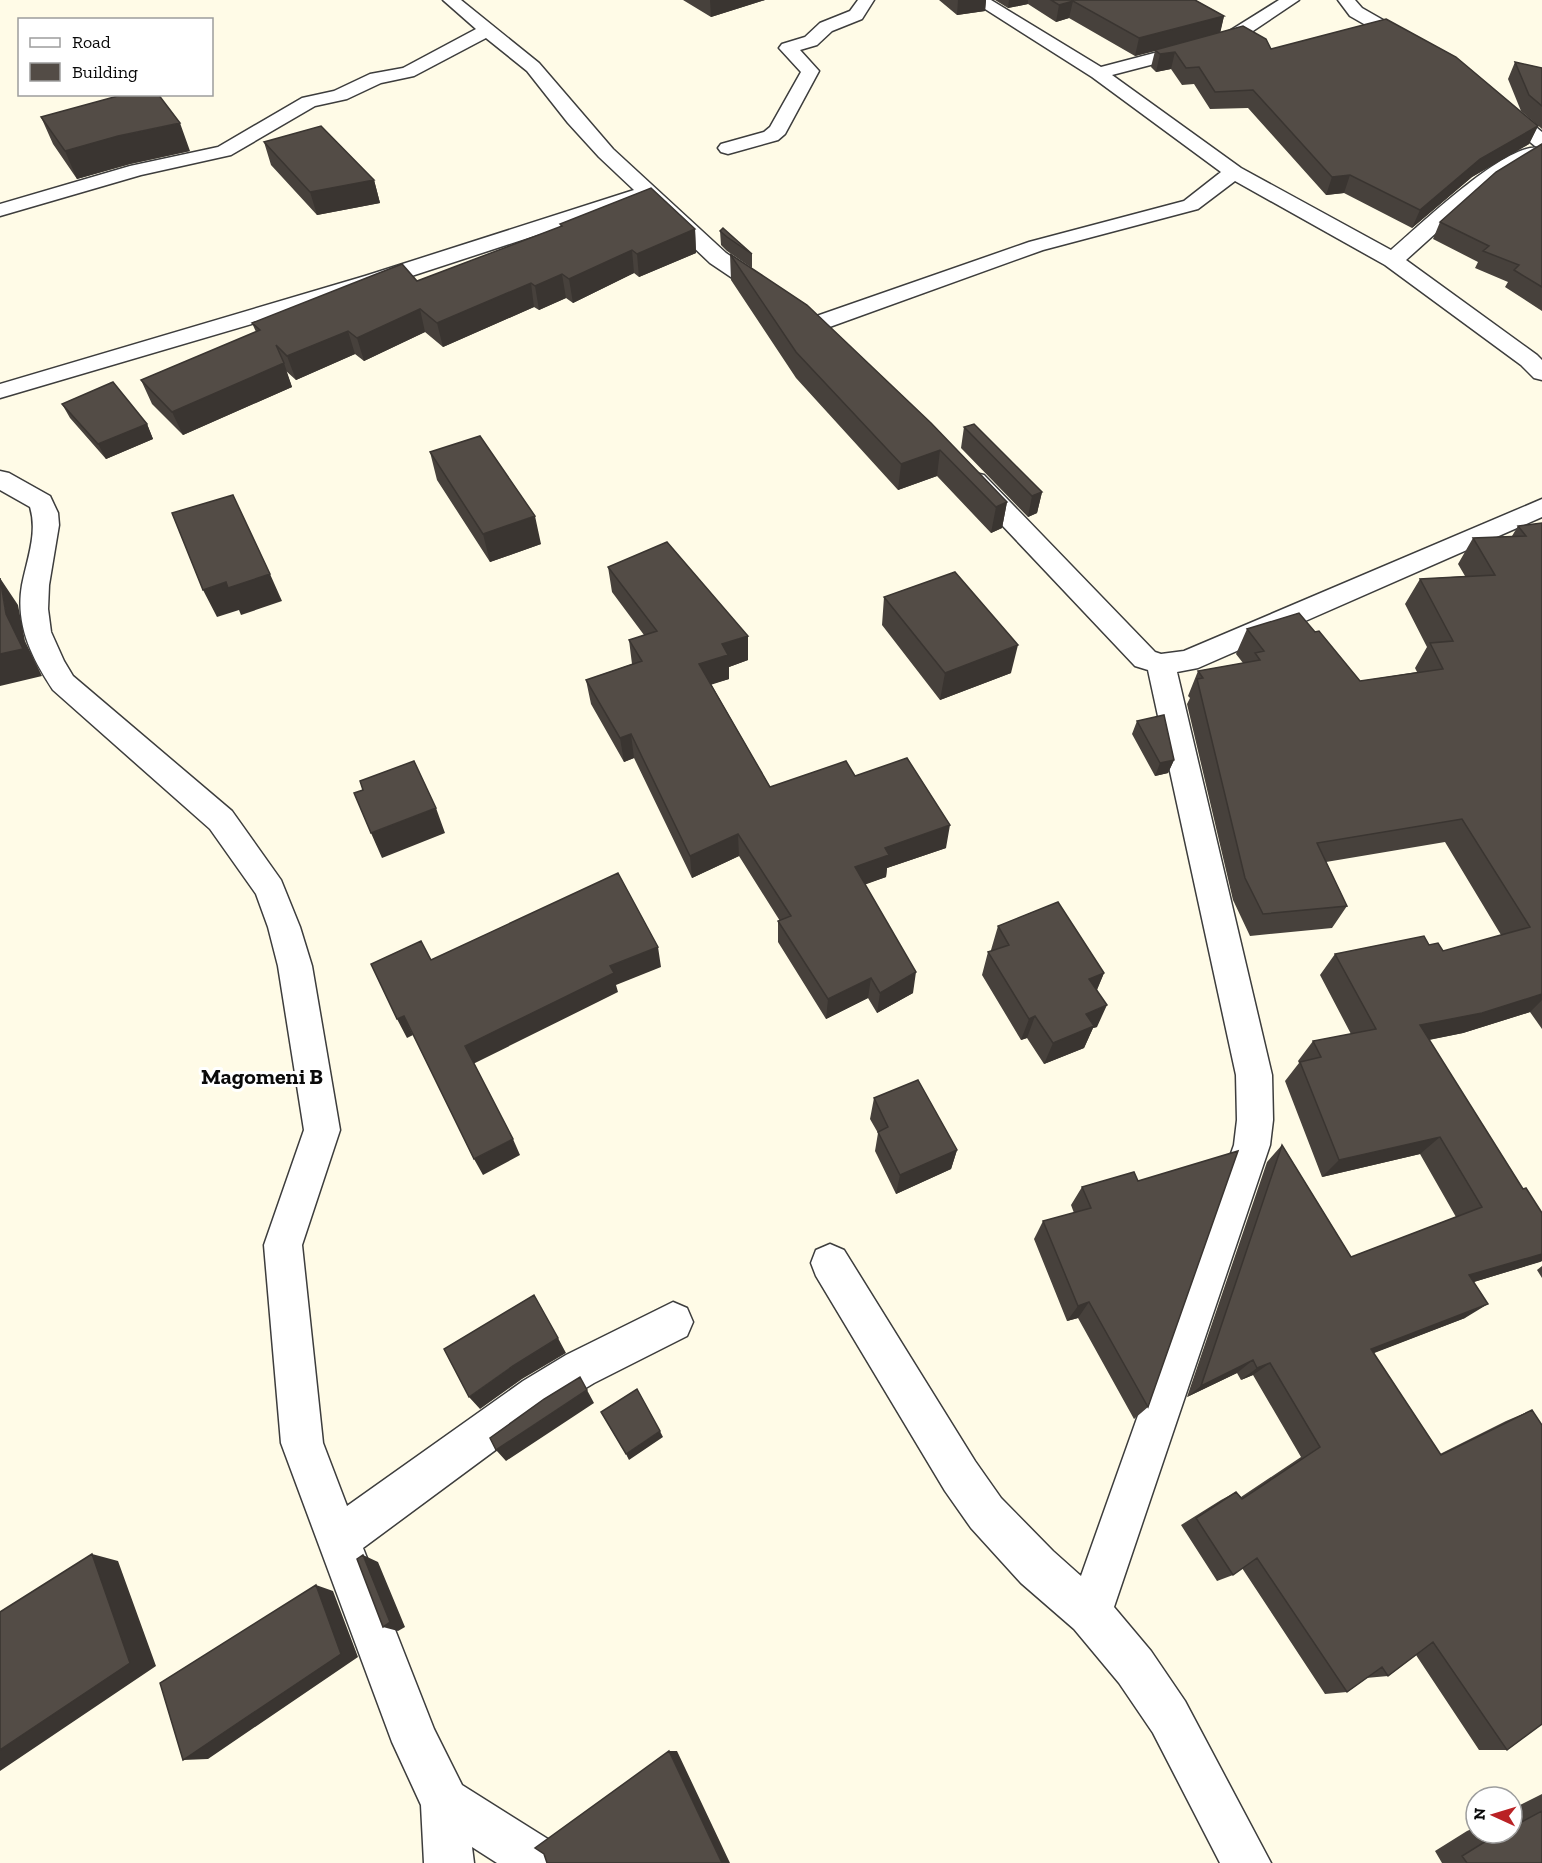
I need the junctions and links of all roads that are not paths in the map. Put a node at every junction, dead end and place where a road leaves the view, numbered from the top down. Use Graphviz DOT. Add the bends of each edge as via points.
graph roads {
  1 [pos="451,0"];
  2 [pos="866,0"];
  3 [pos="979,0"];
  4 [pos="1291,0"];
  5 [pos="1346,0"];
  6 [pos="488,30"];
  7 [pos="1427,53"];
  8 [pos="1098,73"];
  9 [pos="1488,97"];
  10 [pos="1542,142"];
  11 [pos="1542,147"];
  12 [pos="728,148"];
  13 [pos="1234,172"];
  14 [pos="647,192"];
  15 [pos="0,210"];
  16 [pos="1393,260"];
  17 [pos="1542,373"];
  18 [pos="0,391"];
  19 [pos="962,467"];
  20 [pos="0,479"];
  21 [pos="1542,507"];
  22 [pos="1161,664"];
  23 [pos="830,1263"];
  24 [pos="673,1322"];
  25 [pos="339,1539"];
  26 [pos="1090,1613"];
  27 [pos="445,1802"];
  28 [pos="449,1863"];
  29 [pos="542,1863"];
  30 [pos="1246,1863"];
  1 -- 6 [label="street"];
  2 -- 12 [label="street" via="856,15 826,27 811,41 788,48 810,70 778,130 771,136"];
  3 -- 8 [label="street"];
  4 -- 8 [label="street" via="1221,42"];
  5 -- 7 [label="street" via="1356,12"];
  6 -- 14 [label="street" via="533,67 606,153"];
  6 -- 15 [label="street" via="408,72 376,78 340,95 304,105 224,151 137,170"];
  8 -- 13 [label="street"];
  9 -- 10 [label="street"];
  11 -- 16 [label="street" via="1480,183"];
  13 -- 14 [label="street" via="1191,205 1036,246 808,319 718,258"];
  13 -- 16 [label="street"];
  14 -- 18 [label="street" via="373,281"];
  16 -- 17 [label="street"];
  19 -- 22 [label="street" via="1145,659"];
  20 -- 25 [label="street" via="44,507 47,524 34,597 36,628 45,656 63,683 221,820 270,889 284,927 295,966 322,1130 290,1216 283,1245 285,1279 302,1443"];
  21 -- 22 [label="street" via="1188,661"];
  22 -- 26 [label="street" via="1254,1075 1255,1120 1252,1145"];
  23 -- 26 [label="street" via="986,1513 1037,1567"];
  24 -- 25 [label="street" via="537,1395"];
  25 -- 27 [label="street" via="415,1742"];
  26 -- 30 [label="street" via="1135,1667 1169,1717"];
  27 -- 28 [label="street"];
  27 -- 29 [label="street"];
}
